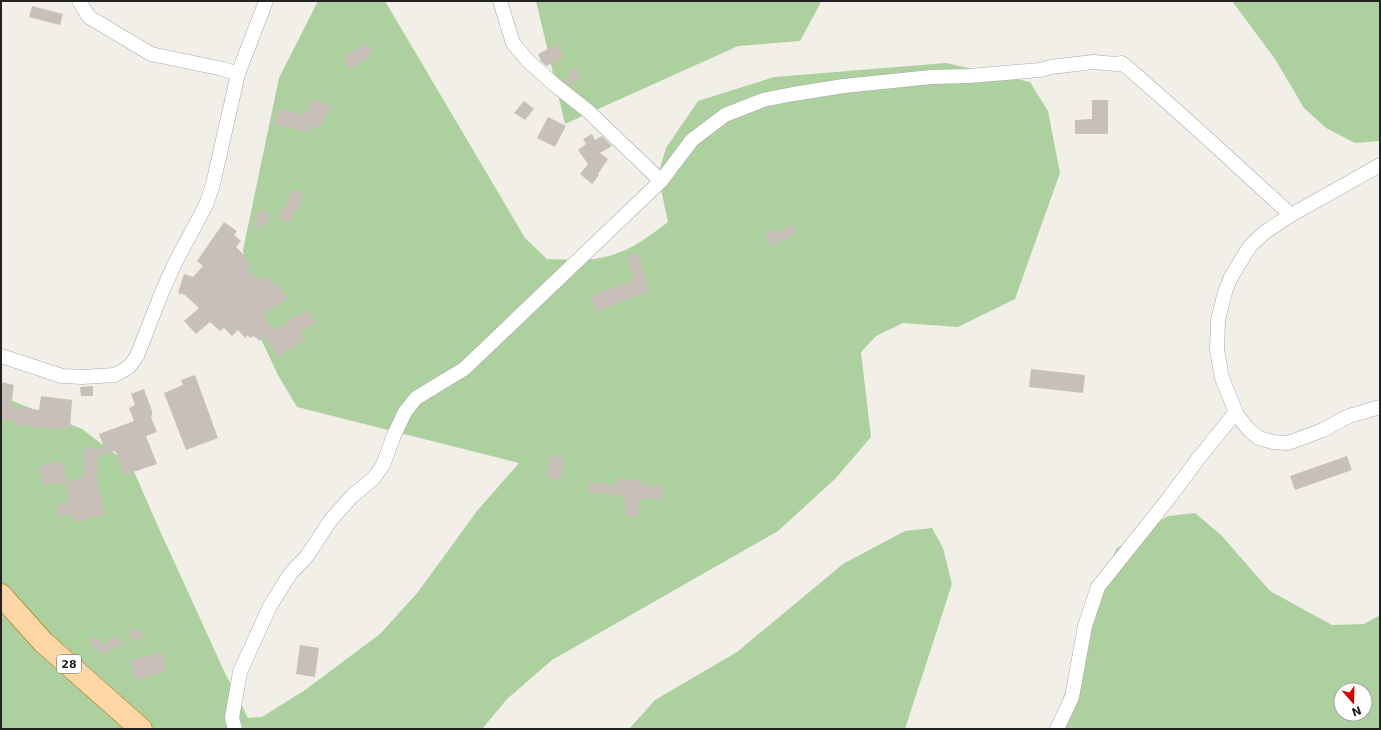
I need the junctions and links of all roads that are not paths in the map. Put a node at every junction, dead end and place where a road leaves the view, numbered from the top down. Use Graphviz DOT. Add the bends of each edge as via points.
graph roads {
  1 [pos="79,1"];
  2 [pos="266,1"];
  3 [pos="500,1"];
  4 [pos="238,74"];
  5 [pos="1380,165"];
  6 [pos="661,182"];
  7 [pos="1292,215"];
  8 [pos="1,356"];
  9 [pos="1380,407"];
  10 [pos="1236,412"];
  11 [pos="1,595"];
  12 [pos="141,729"];
  13 [pos="235,729"];
  14 [pos="1057,729"];
  1 -- 4 [label="street" via="89,17 151,54"];
  2 -- 4 [label="street"];
  3 -- 6 [label="street" via="513,43 528,61 588,111"];
  4 -- 8 [label="street" via="206,205 174,265 137,356 129,367 115,375 62,376"];
  5 -- 7 [label="street"];
  6 -- 7 [label="street" via="692,140 725,115 763,100 837,87 931,77 1040,70 1093,62 1122,63 1180,112"];
  6 -- 13 [label="street" via="464,369 416,398 405,412 383,465 373,479 352,496 330,522 307,556 290,574 270,606 240,672 232,718"];
  7 -- 10 [label="street" via="1265,232 1250,246 1225,292 1218,320 1217,350 1222,378"];
  9 -- 10 [label="street" via="1349,416 1323,430 1288,443 1259,438 1249,430"];
  10 -- 14 [label="street" via="1098,587 1085,626 1072,697"];
  11 -- 12 [label="main road, 28" via="43,642"];
}
